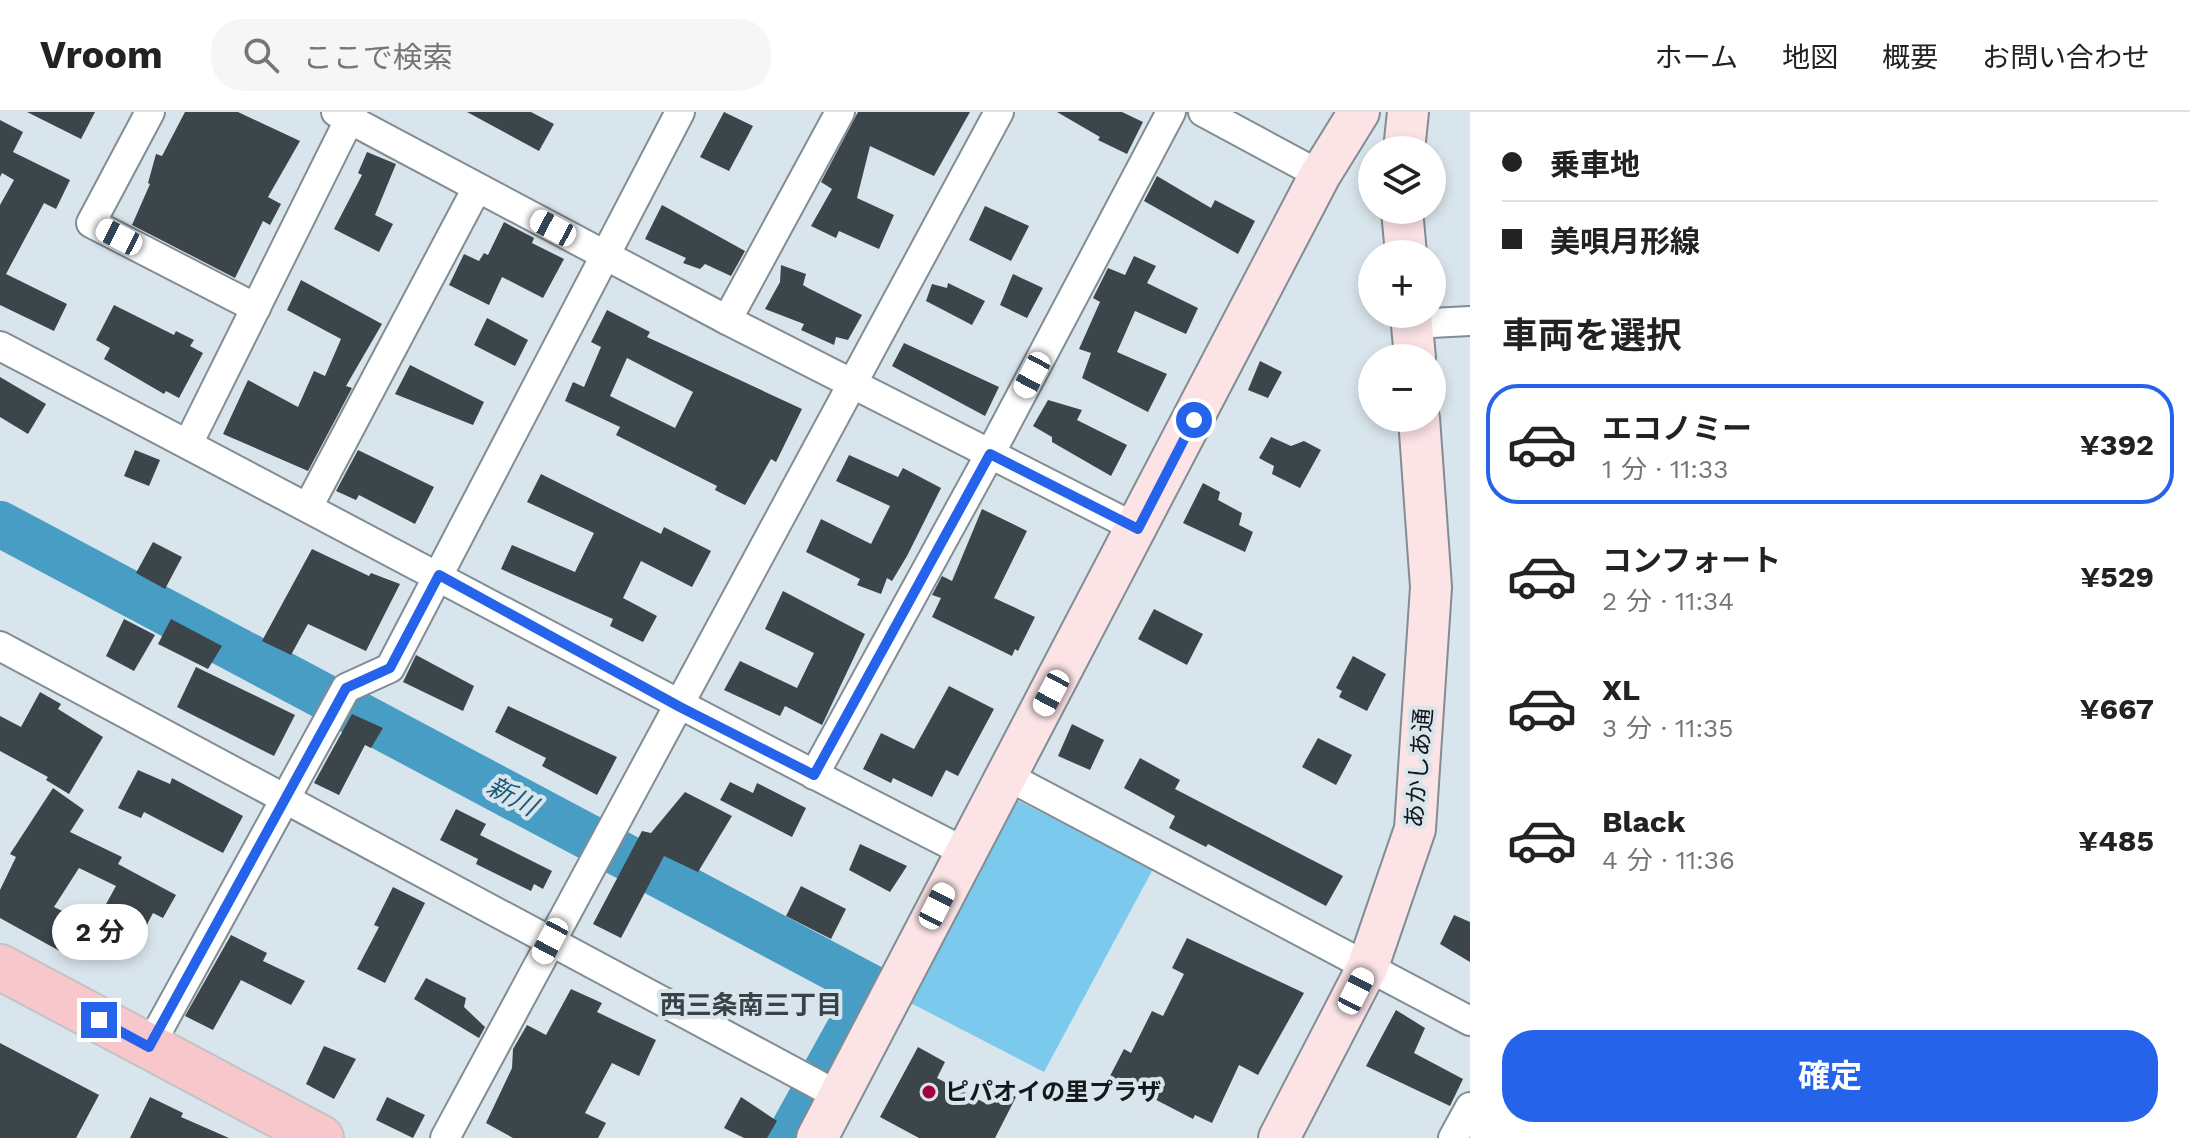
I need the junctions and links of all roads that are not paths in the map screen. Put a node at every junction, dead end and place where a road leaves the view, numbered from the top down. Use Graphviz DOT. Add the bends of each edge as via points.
graph roads {
  1 [pos="150,112"];
  2 [pos="680,112"];
  3 [pos="840,112"];
  4 [pos="999,112"];
  5 [pos="1171,112"];
  6 [pos="1203,112"];
  7 [pos="1359,112"];
  8 [pos="1408,112"];
  9 [pos="346,114"];
  10 [pos="1405,136"];
  11 [pos="1320,175"];
  12 [pos="477,188"];
  13 [pos="603,255"];
  14 [pos="256,308"];
  15 [pos="727,320"];
  16 [pos="1470,321"];
  17 [pos="1413,332"];
  18 [pos="0,346"];
  19 [pos="853,385"];
  20 [pos="1420,432"];
  21 [pos="188,444"];
  22 [pos="990,454"];
  23 [pos="308,507"];
  24 [pos="1138,529"];
  25 [pos="439,575"];
  26 [pos="0,646"];
  27 [pos="680,707"];
  28 [pos="814,775"];
  29 [pos="1007,776"];
  30 [pos="284,798"];
  31 [pos="965,852"];
  32 [pos="550,941"];
  33 [pos="1368,966"];
  34 [pos="0,967"];
  35 [pos="1470,1021"];
  36 [pos="149,1047"];
  37 [pos="839,1096"];
  38 [pos="1470,1107"];
  39 [pos="321,1138"];
  40 [pos="445,1138"];
  41 [pos="817,1138"];
  42 [pos="1279,1138"];
  43 [pos="1453,1138"];
  1 -- 14 [label="street" via="91,223"];
  2 -- 13 [label="street"];
  3 -- 15 [label="street"];
  4 -- 19 [label="street"];
  5 -- 22 [label="street"];
  6 -- 11 [label="street"];
  7 -- 11 [label="street"];
  8 -- 10 [label="street"];
  9 -- 12 [label="street"];
  9 -- 14 [label="street"];
  11 -- 24 [label="street"];
  12 -- 13 [label="street"];
  12 -- 23 [label="street"];
  13 -- 15 [label="street"];
  13 -- 25 [label="street"];
  14 -- 21 [label="street"];
  15 -- 19 [label="street"];
  16 -- 17 [label="street"];
  18 -- 21 [label="street"];
  19 -- 22 [label="street"];
  19 -- 27 [label="street"];
  20 -- 33 [label="street, あかしあ通" via="1431,587 1422,767 1415,829"];
  21 -- 23 [label="street"];
  22 -- 24 [label="street"];
  22 -- 28 [label="street"];
  23 -- 25 [label="street"];
  24 -- 29 [label="street"];
  25 -- 27 [label="street"];
  25 -- 30 [label="street" via="390,668 346,688"];
  26 -- 30 [label="street"];
  27 -- 28 [label="street"];
  27 -- 32 [label="street"];
  28 -- 31 [label="street"];
  29 -- 31 [label="street"];
  29 -- 33 [label="street"];
  30 -- 32 [label="street"];
  30 -- 36 [label="street"];
  31 -- 37 [label="street"];
  32 -- 37 [label="street"];
  32 -- 40 [label="street"];
  33 -- 35 [label="street"];
  33 -- 42 [label="street, あかしあ通"];
  34 -- 36 [label="main road"];
  36 -- 39 [label="main road"];
  37 -- 41 [label="street"];
  38 -- 43 [label="street"];
}
